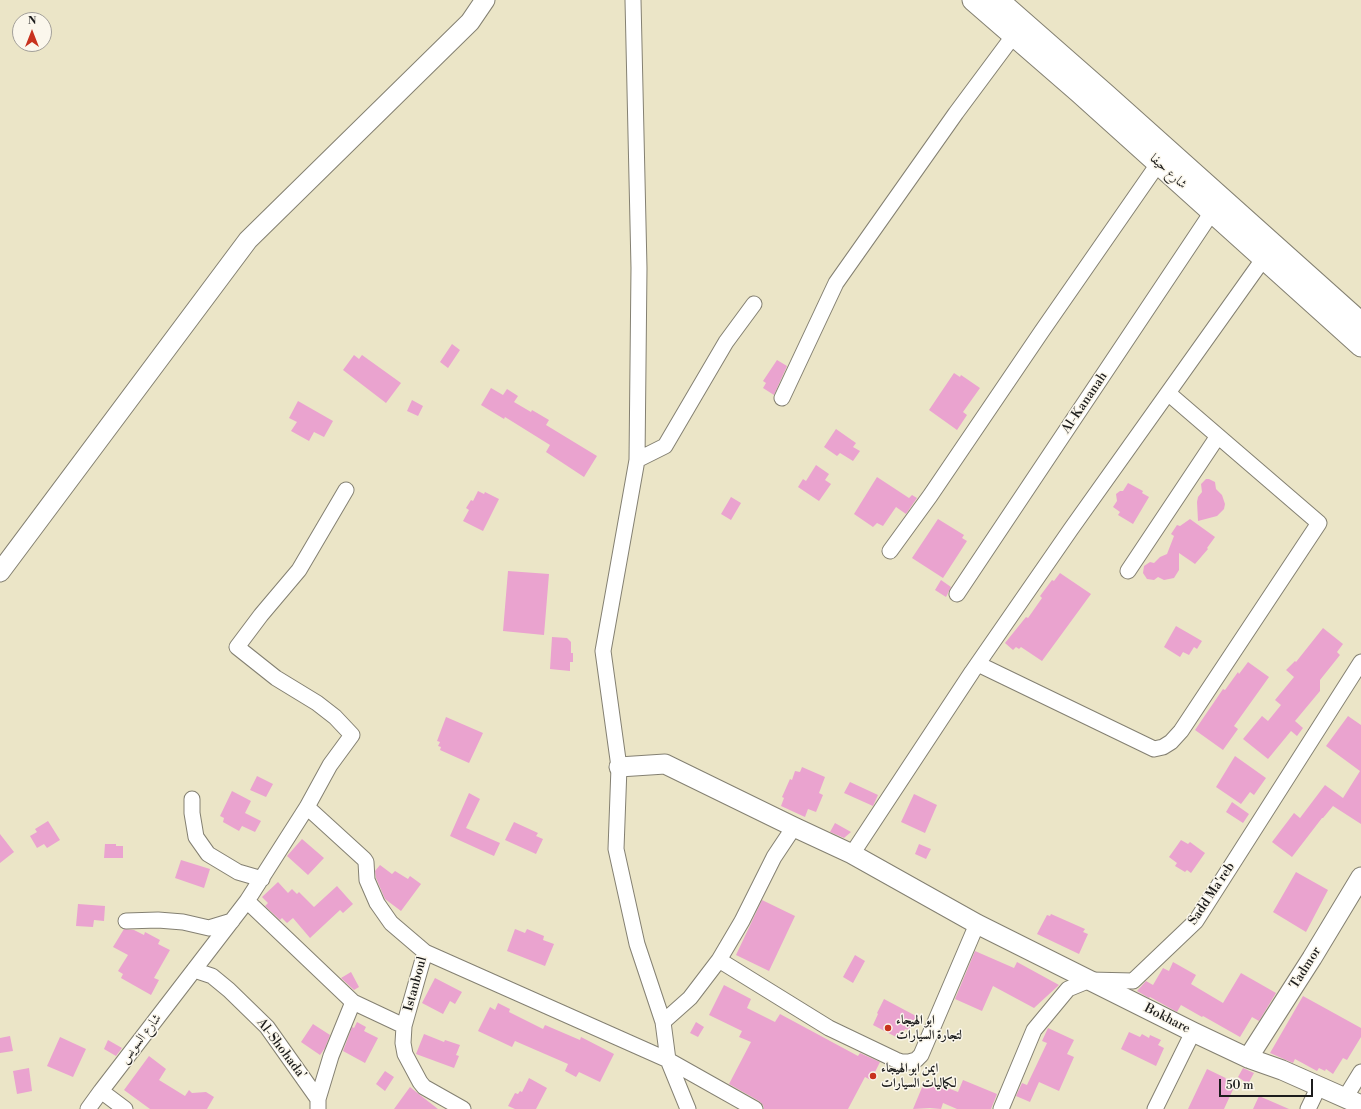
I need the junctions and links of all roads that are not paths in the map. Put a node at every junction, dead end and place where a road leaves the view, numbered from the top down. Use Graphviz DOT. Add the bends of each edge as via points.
graph roads {
  1 [pos="486,0"];
  2 [pos="633,0"];
  3 [pos="973,0"];
  4 [pos="998,0"];
  5 [pos="1014,36"];
  6 [pos="1158,164"];
  7 [pos="1212,212"];
  8 [pos="1264,258"];
  9 [pos="754,304"];
  10 [pos="1361,323"];
  11 [pos="1361,346"];
  12 [pos="1168,393"];
  13 [pos="782,398"];
  14 [pos="1218,436"];
  15 [pos="637,460"];
  16 [pos="346,490"];
  17 [pos="890,551"];
  18 [pos="1128,571"];
  19 [pos="0,572"];
  20 [pos="957,594"];
  21 [pos="1361,662"];
  22 [pos="978,664"];
  23 [pos="619,767"];
  24 [pos="192,799"];
  25 [pos="308,807"];
  26 [pos="794,827"];
  27 [pos="852,854"];
  28 [pos="1361,877"];
  29 [pos="262,879"];
  30 [pos="247,901"];
  31 [pos="126,921"];
  32 [pos="232,921"];
  33 [pos="977,924"];
  34 [pos="425,952"];
  35 [pos="720,960"];
  36 [pos="194,970"];
  37 [pos="1090,980"];
  38 [pos="353,1002"];
  39 [pos="663,1022"];
  40 [pos="404,1026"];
  41 [pos="1193,1032"];
  42 [pos="1248,1058"];
  43 [pos="668,1060"];
  44 [pos="1361,1072"];
  45 [pos="1319,1086"];
  46 [pos="101,1091"];
  47 [pos="1353,1102"];
  48 [pos="318,1106"];
  49 [pos="88,1109"];
  50 [pos="125,1109"];
  51 [pos="462,1109"];
  52 [pos="688,1109"];
  53 [pos="755,1109"];
  54 [pos="1002,1109"];
  55 [pos="1155,1109"];
  56 [pos="1308,1109"];
  1 -- 19 [label="street" via="470,22 248,240"];
  2 -- 15 [label="street" via="639,268"];
  3 -- 5 [label="main road, شارع حيفا"];
  4 -- 10 [label="main road, شارع حيفا"];
  5 -- 6 [label="main road, شارع حيفا"];
  5 -- 13 [label="street" via="956,113 836,283"];
  6 -- 7 [label="main road, شارع حيفا"];
  6 -- 17 [label="street"];
  7 -- 8 [label="main road, شارع حيفا"];
  7 -- 20 [label="street, Al-Kananah"];
  8 -- 11 [label="main road, شارع حيفا"];
  8 -- 12 [label="street"];
  9 -- 15 [label="street" via="726,342 665,446"];
  12 -- 14 [label="street"];
  12 -- 22 [label="street"];
  14 -- 18 [label="street"];
  14 -- 22 [label="street" via="1319,522 1181,731 1171,742 1154,749 1146,746"];
  15 -- 23 [label="street" via="603,651"];
  16 -- 25 [label="street, شارع السويس" via="299,570 237,647 276,678 317,703 352,735 330,765"];
  21 -- 37 [label="street, Sadd Ma'reb" via="1196,921 1133,981"];
  22 -- 27 [label="street"];
  23 -- 26 [label="street, Bokhare" via="665,764"];
  23 -- 39 [label="street" via="616,849 637,944"];
  24 -- 29 [label="street" via="196,837 208,854 238,872"];
  25 -- 29 [label="street, شارع السويس"];
  25 -- 34 [label="street, Istanboul" via="364,858 367,880 377,903 391,923"];
  26 -- 27 [label="street, Bokhare"];
  26 -- 35 [label="street" via="774,857"];
  27 -- 33 [label="street, Bokhare"];
  28 -- 42 [label="street, Tadmor"];
  29 -- 30 [label="street, شارع السويس"];
  30 -- 32 [label="street, شارع السويس"];
  30 -- 38 [label="street"];
  31 -- 32 [label="street" via="183,922 209,928"];
  32 -- 36 [label="street, شارع السويس"];
  33 -- 35 [label="street" via="921,1055 909,1062 896,1060 829,1028"];
  33 -- 37 [label="street, Bokhare"];
  34 -- 40 [label="street, Istanboul"];
  34 -- 43 [label="street"];
  35 -- 39 [label="street" via="690,998"];
  36 -- 46 [label="street, شارع السويس"];
  36 -- 48 [label="street, Al-Shohada'" via="212,976 264,1025"];
  37 -- 41 [label="street, Bokhare"];
  37 -- 54 [label="street, Sadd Ma'reb" via="1068,989 1034,1030"];
  38 -- 40 [label="street"];
  38 -- 48 [label="street" via="331,1056"];
  39 -- 43 [label="street"];
  40 -- 51 [label="street, Istanboul" via="405,1054 420,1082 427,1089"];
  41 -- 42 [label="street, Bokhare"];
  41 -- 55 [label="street"];
  42 -- 45 [label="street, Bokhare"];
  43 -- 52 [label="street"];
  43 -- 53 [label="street"];
  44 -- 47 [label="street"];
  45 -- 47 [label="street, Bokhare"];
  45 -- 56 [label="street"];
  46 -- 49 [label="street, شارع السويس"];
  46 -- 50 [label="street"];
}
